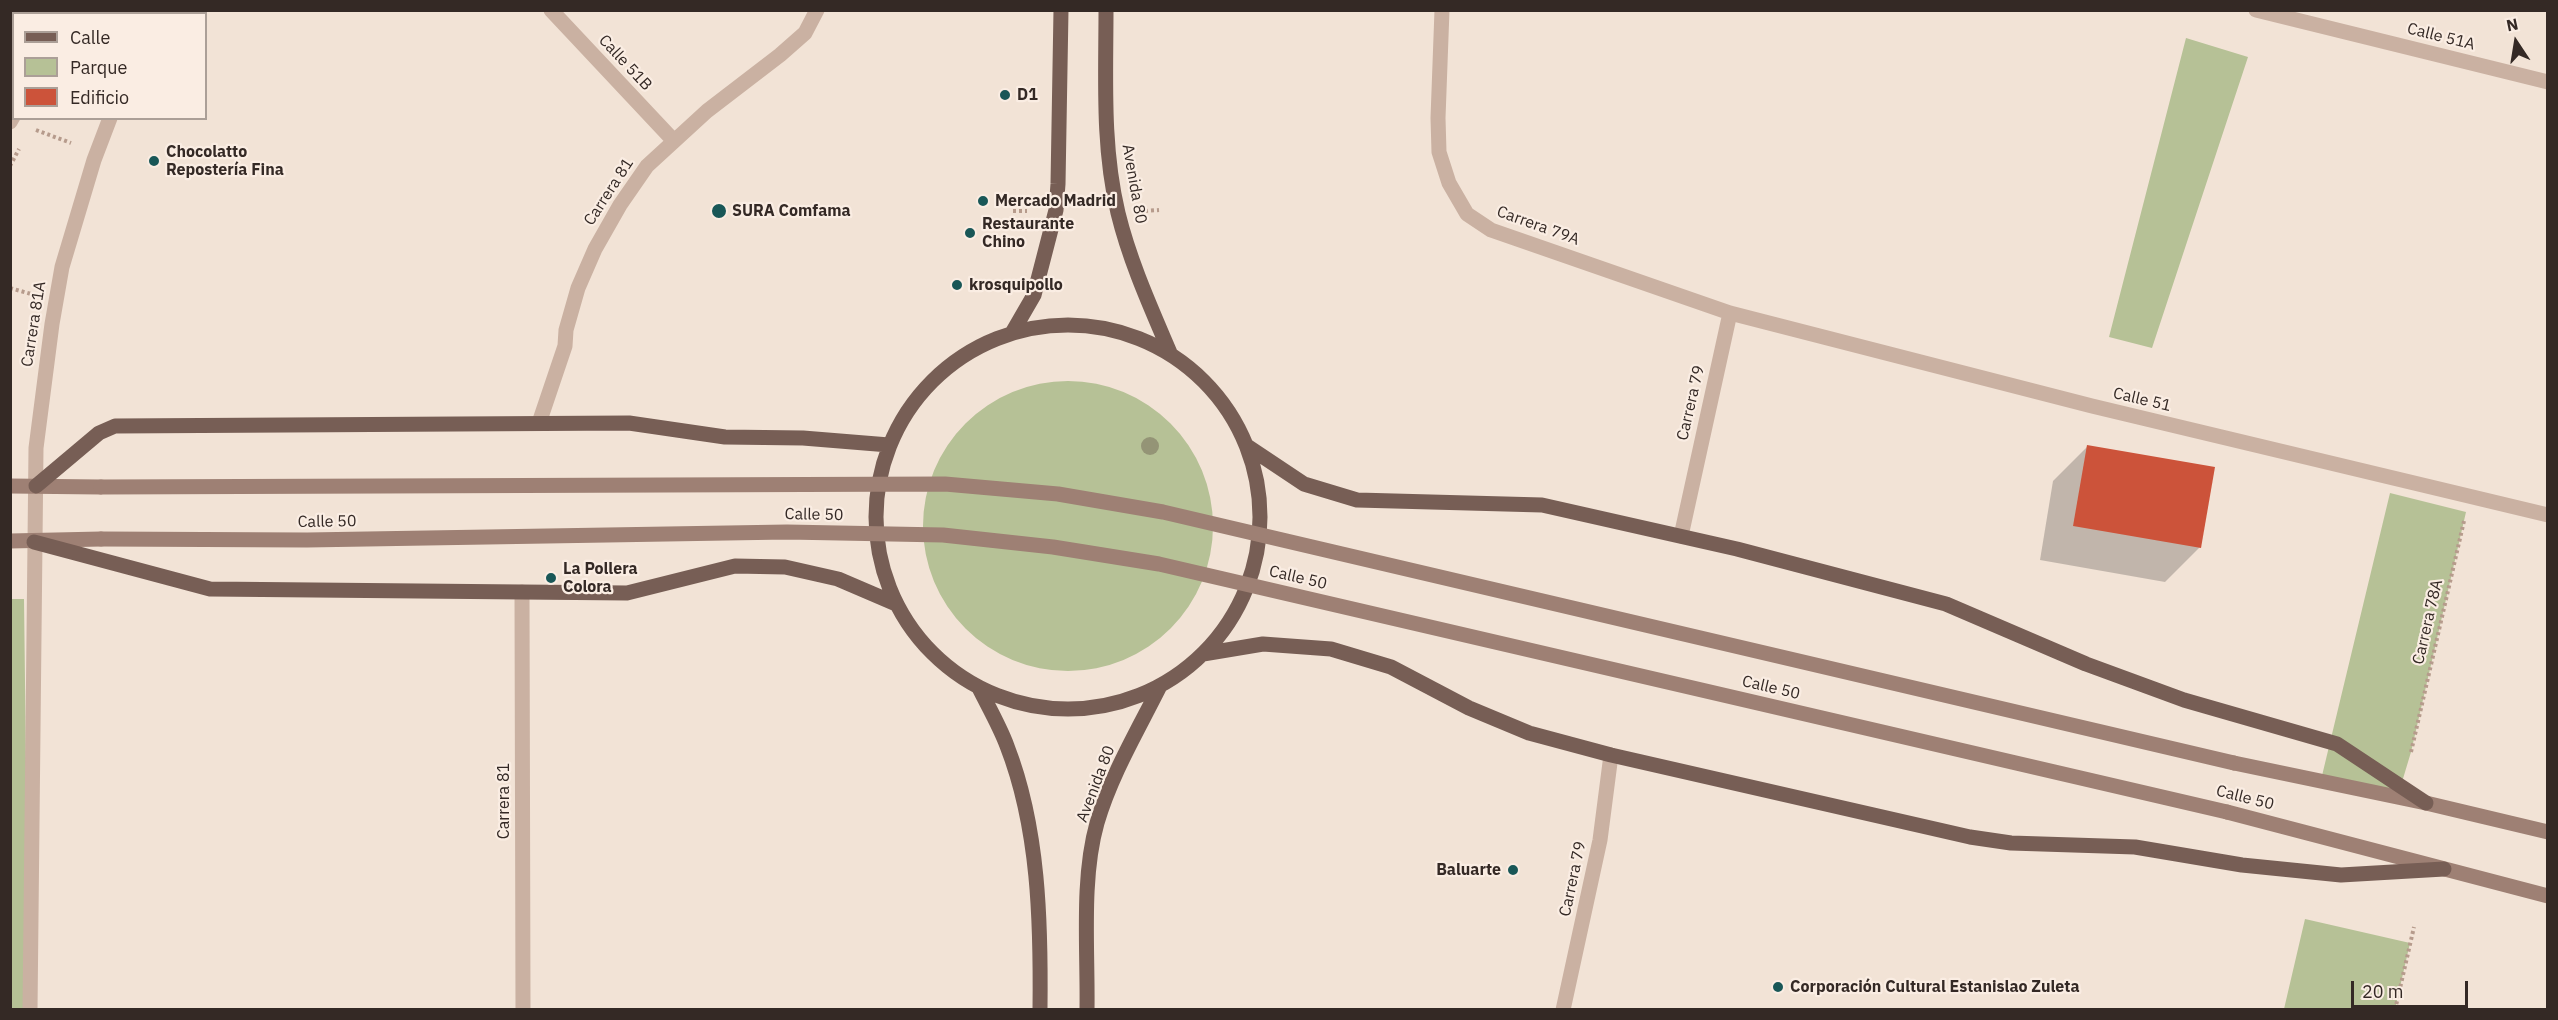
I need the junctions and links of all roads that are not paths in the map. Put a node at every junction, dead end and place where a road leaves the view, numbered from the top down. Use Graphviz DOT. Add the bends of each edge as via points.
graph roads {
  1 [pos="551,10"];
  2 [pos="817,10"];
  3 [pos="1061,10"];
  4 [pos="1107,10"];
  5 [pos="1442,10"];
  6 [pos="2256,10"];
  7 [pos="2547,82"];
  8 [pos="109,120"];
  9 [pos="673,140"];
  10 [pos="1730,313"];
  11 [pos="1012,333"];
  12 [pos="1171,355"];
  13 [pos="539,423"];
  14 [pos="889,445"];
  15 [pos="1247,446"];
  16 [pos="10,486"];
  17 [pos="36,486"];
  18 [pos="2547,515"];
  19 [pos="1681,536"];
  20 [pos="10,541"];
  21 [pos="34,542"];
  22 [pos="522,592"];
  23 [pos="894,603"];
  24 [pos="1203,654"];
  25 [pos="1160,686"];
  26 [pos="979,688"];
  27 [pos="1611,755"];
  28 [pos="2426,803"];
  29 [pos="2547,832"];
  30 [pos="2444,869"];
  31 [pos="2547,896"];
  32 [pos="30,1010"];
  33 [pos="523,1010"];
  34 [pos="1040,1010"];
  35 [pos="1087,1010"];
  36 [pos="1563,1010"];
  1 -- 9 [label="street, Calle 51B"];
  2 -- 9 [label="street, Carrera 81" via="805,33"];
  3 -- 11 [label="main road" via="1056,210 1034,295"];
  4 -- 12 [label="main road, Avenida 80" via="1106,119 1118,211 1129,252"];
  5 -- 10 [label="street, Carrera 79A" via="1439,152 1449,183 1467,214 1491,230"];
  6 -- 7 [label="street, Calle 51A"];
  8 -- 17 [label="street, Carrera 81A" via="62,267 38,426"];
  9 -- 13 [label="street, Carrera 81" via="646,166 595,249 578,288 565,346"];
  10 -- 18 [label="street, Calle 51" via="2092,406"];
  10 -- 19 [label="street, Carrera 79"];
  11 -- 12 [label="main road" via="1066,325 1121,333"];
  11 -- 14 [label="main road" via="973,350 938,375 910,407"];
  12 -- 15 [label="main road" via="1216,395"];
  13 -- 14 [label="main road" via="628,423 725,437"];
  13 -- 17 [label="main road" via="115,426 99,433"];
  14 -- 23 [label="main road" via="875,497 877,551"];
  15 -- 19 [label="main road" via="1304,484 1356,500 1542,506"];
  15 -- 24 [label="main road" via="1257,482 1261,519 1257,556 1241,601"];
  16 -- 17 [label="main road, Calle 50"];
  17 -- 21 [label="street, Carrera 81A"];
  17 -- 28 [label="main road, Calle 50, bridge" via="945,484 1058,494 1163,512 2234,764"];
  19 -- 28 [label="main road" via="1946,604 2086,664 2174,696 2337,744"];
  20 -- 21 [label="main road, Calle 50"];
  21 -- 22 [label="main road" via="210,589"];
  21 -- 30 [label="main road, Calle 50, bridge" via="787,532 943,535 1053,547 1159,564 2228,812"];
  21 -- 32 [label="street, Carrera 81A"];
  22 -- 23 [label="main road" via="627,592 735,566 775,567 838,579"];
  22 -- 33 [label="street, Carrera 81"];
  23 -- 26 [label="main road" via="916,637 945,666"];
  24 -- 25 [label="main road"];
  24 -- 27 [label="main road" via="1263,644 1331,649 1391,667 1469,708 1529,733"];
  25 -- 26 [label="main road" via="1116,703 1070,709 1024,704"];
  25 -- 35 [label="main road, Avenida 80" via="1121,763 1098,822 1089,867"];
  26 -- 34 [label="main road" via="1008,747 1031,838 1040,922"];
  27 -- 30 [label="main road" via="2011,843 2135,847 2241,866 2341,875"];
  27 -- 36 [label="street, Carrera 79" via="1600,840"];
  28 -- 29 [label="main road, Calle 50"];
  30 -- 31 [label="main road, Calle 50"];
}
